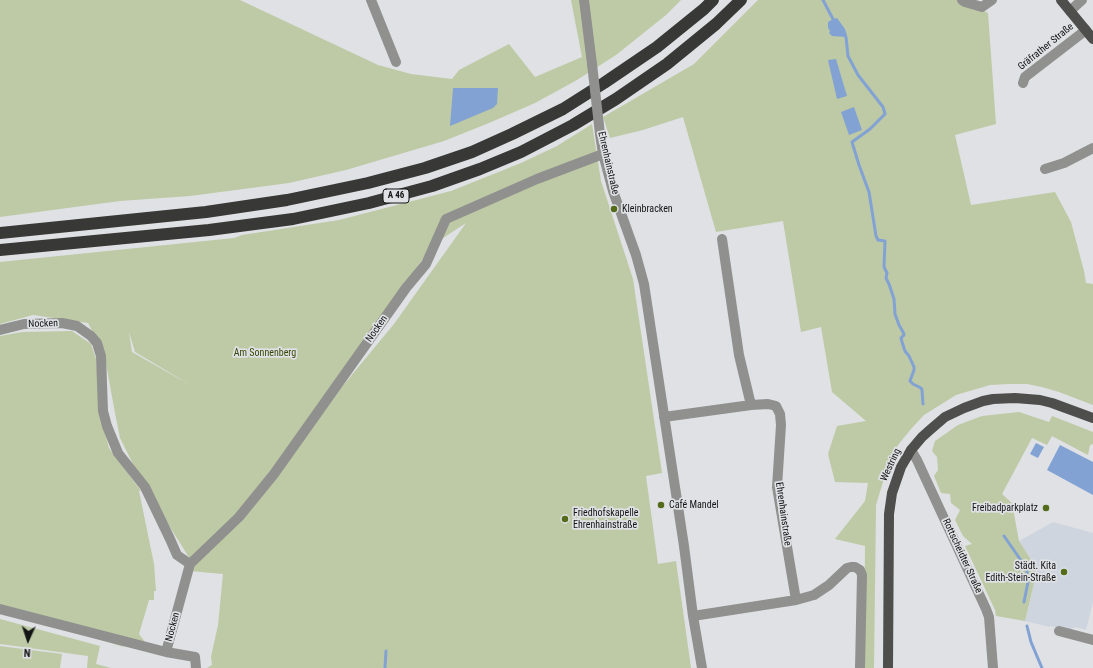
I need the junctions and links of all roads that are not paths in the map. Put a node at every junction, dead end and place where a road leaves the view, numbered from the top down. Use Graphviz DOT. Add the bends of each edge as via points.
graph roads {
  1 [pos="371,0"];
  2 [pos="584,0"];
  3 [pos="713,0"];
  4 [pos="740,0"];
  5 [pos="962,0"];
  6 [pos="992,0"];
  7 [pos="1061,0"];
  8 [pos="1082,0"];
  9 [pos="1070,11"];
  10 [pos="1086,30"];
  11 [pos="1093,39"];
  12 [pos="396,62"];
  13 [pos="1024,83"];
  14 [pos="1093,148"];
  15 [pos="603,154"];
  16 [pos="1045,169"];
  17 [pos="0,233"];
  18 [pos="722,239"];
  19 [pos="0,250"];
  20 [pos="0,330"];
  21 [pos="751,404"];
  22 [pos="664,418"];
  23 [pos="1093,418"];
  24 [pos="911,450"];
  25 [pos="190,564"];
  26 [pos="800,599"];
  27 [pos="0,609"];
  28 [pos="693,616"];
  29 [pos="1059,631"];
  30 [pos="1093,640"];
  31 [pos="166,652"];
  32 [pos="196,668"];
  33 [pos="702,668"];
  34 [pos="860,668"];
  35 [pos="888,668"];
  36 [pos="993,668"];
  1 -- 12 [label="street"];
  2 -- 15 [label="street, Ehrenhainstraße, bridge"];
  3 -- 17 [label="highway, A 46" via="657,47 563,109 472,152 425,168 368,184 287,200 206,212"];
  4 -- 19 [label="highway, A 46" via="716,24 667,64 573,126 521,152 432,186 293,219 209,230"];
  5 -- 6 [label="street" via="982,7"];
  7 -- 9 [label="main road, Gräfrather Straße"];
  8 -- 9 [label="street"];
  9 -- 10 [label="main road, Gräfrather Straße"];
  10 -- 11 [label="main road, Gräfrather Straße"];
  10 -- 13 [label="street, Gräfrather Straße" via="1025,77"];
  14 -- 16 [label="street" via="1064,163"];
  15 -- 22 [label="street, Ehrenhainstraße" via="644,284"];
  15 -- 25 [label="street, Nocken" via="537,179 446,219 426,264 406,288 274,474 239,517"];
  18 -- 21 [label="street" via="739,355"];
  20 -- 25 [label="street, Nocken" via="24,324 62,323 77,326 97,343 103,411 118,453 145,487 177,555"];
  21 -- 22 [label="street, Ehrenhainstraße"];
  21 -- 26 [label="street, Ehrenhainstraße" via="776,406 780,414 777,487"];
  22 -- 28 [label="street, Ehrenhainstraße" via="687,561"];
  23 -- 24 [label="main road, Westring" via="1040,400 993,399 946,417"];
  24 -- 35 [label="main road, Westring" via="901,467 892,493 889,514"];
  24 -- 36 [label="street, Rottscheidter Straße" via="986,609 989,617"];
  25 -- 31 [label="street, Nocken"];
  26 -- 28 [label="street"];
  26 -- 34 [label="street" via="814,595 829,586 847,568 855,567 860,570"];
  27 -- 31 [label="street"];
  28 -- 33 [label="street, Ehrenhainstraße"];
  29 -- 30 [label="street"];
  31 -- 32 [label="street, Nocken" via="195,657"];
}
